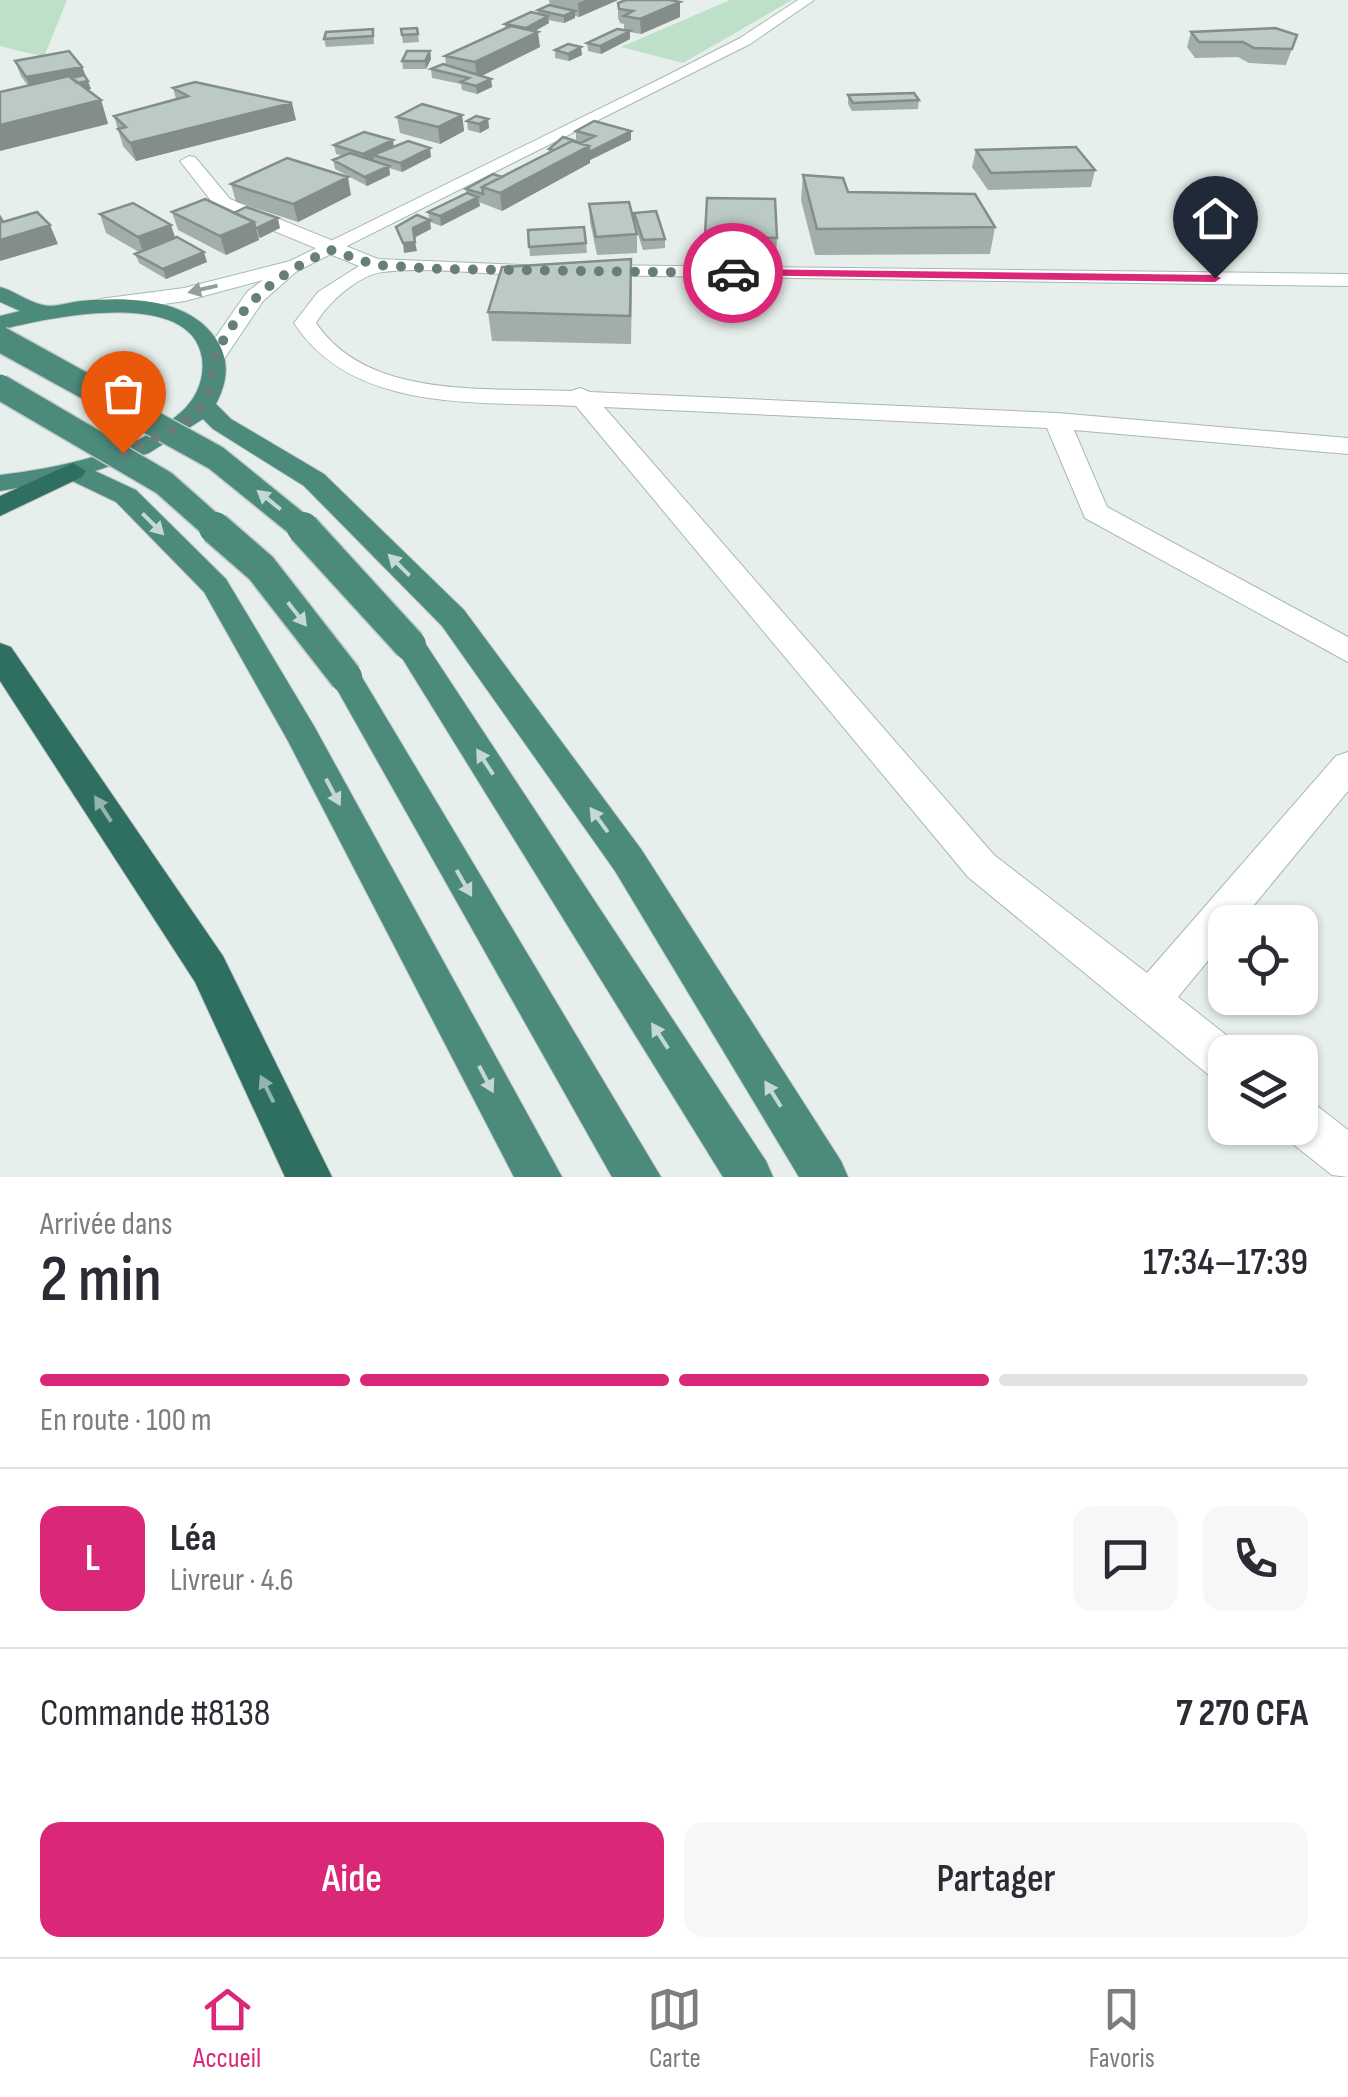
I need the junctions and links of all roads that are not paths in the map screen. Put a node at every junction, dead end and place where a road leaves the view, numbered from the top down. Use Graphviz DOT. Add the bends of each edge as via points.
graph roads {
  1 [pos="807,0"];
  2 [pos="189,161"];
  3 [pos="331,250"];
  4 [pos="298,264"];
  5 [pos="375,265"];
  6 [pos="1348,280"];
  7 [pos="0,294"];
  8 [pos="95,306"];
  9 [pos="40,312"];
  10 [pos="0,323"];
  11 [pos="0,338"];
  12 [pos="214,357"];
  13 [pos="0,387"];
  14 [pos="580,395"];
  15 [pos="203,404"];
  16 [pos="1057,421"];
  17 [pos="1348,446"];
  18 [pos="73,470"];
  19 [pos="0,483"];
  20 [pos="0,507"];
  21 [pos="1348,651"];
  22 [pos="0,655"];
  23 [pos="1348,766"];
  24 [pos="1149,1001"];
  25 [pos="1208,1048"];
  26 [pos="1318,1135"];
  27 [pos="1348,1159"];
  28 [pos="309,1177"];
  29 [pos="539,1177"];
  30 [pos="638,1177"];
  31 [pos="750,1177"];
  32 [pos="825,1177"];
  1 -- 3 [label="street" via="715,56"];
  2 -- 3 [label="street" via="223,203"];
  3 -- 4 [label="street"];
  3 -- 5 [label="street"];
  4 -- 8 [label="street, one-way" via="197,291"];
  4 -- 12 [label="street" via="255,297"];
  5 -- 6 [label="street"];
  5 -- 14 [label="street" via="328,296 305,323 358,372 422,391"];
  7 -- 9 [label="highway"];
  8 -- 9 [label="highway"];
  8 -- 12 [label="highway" via="177,318 196,328"];
  9 -- 10 [label="highway"];
  31 -- 11 [label="highway, one-way, bridge" via="410,645 316,539 216,458"];
  12 -- 15 [label="highway"];
  13 -- 30 [label="highway, one-way, bridge" via="164,482 261,568 346,676"];
  14 -- 16 [label="street"];
  14 -- 24 [label="street" via="981,866"];
  15 -- 18 [label="highway" via="176,427"];
  32 -- 15 [label="highway, one-way" via="628,860 453,618 314,480 222,424"];
  16 -- 17 [label="street"];
  16 -- 21 [label="street" via="1095,512"];
  18 -- 19 [label="highway"];
  18 -- 20 [label="highway"];
  18 -- 29 [label="highway, one-way" via="126,496 215,586"];
  28 -- 22 [label="highway, one-way" via="209,970"];
  23 -- 24 [label="street"];
  24 -- 25 [label="street"];
  26 -- 27 [label="street"];
}
